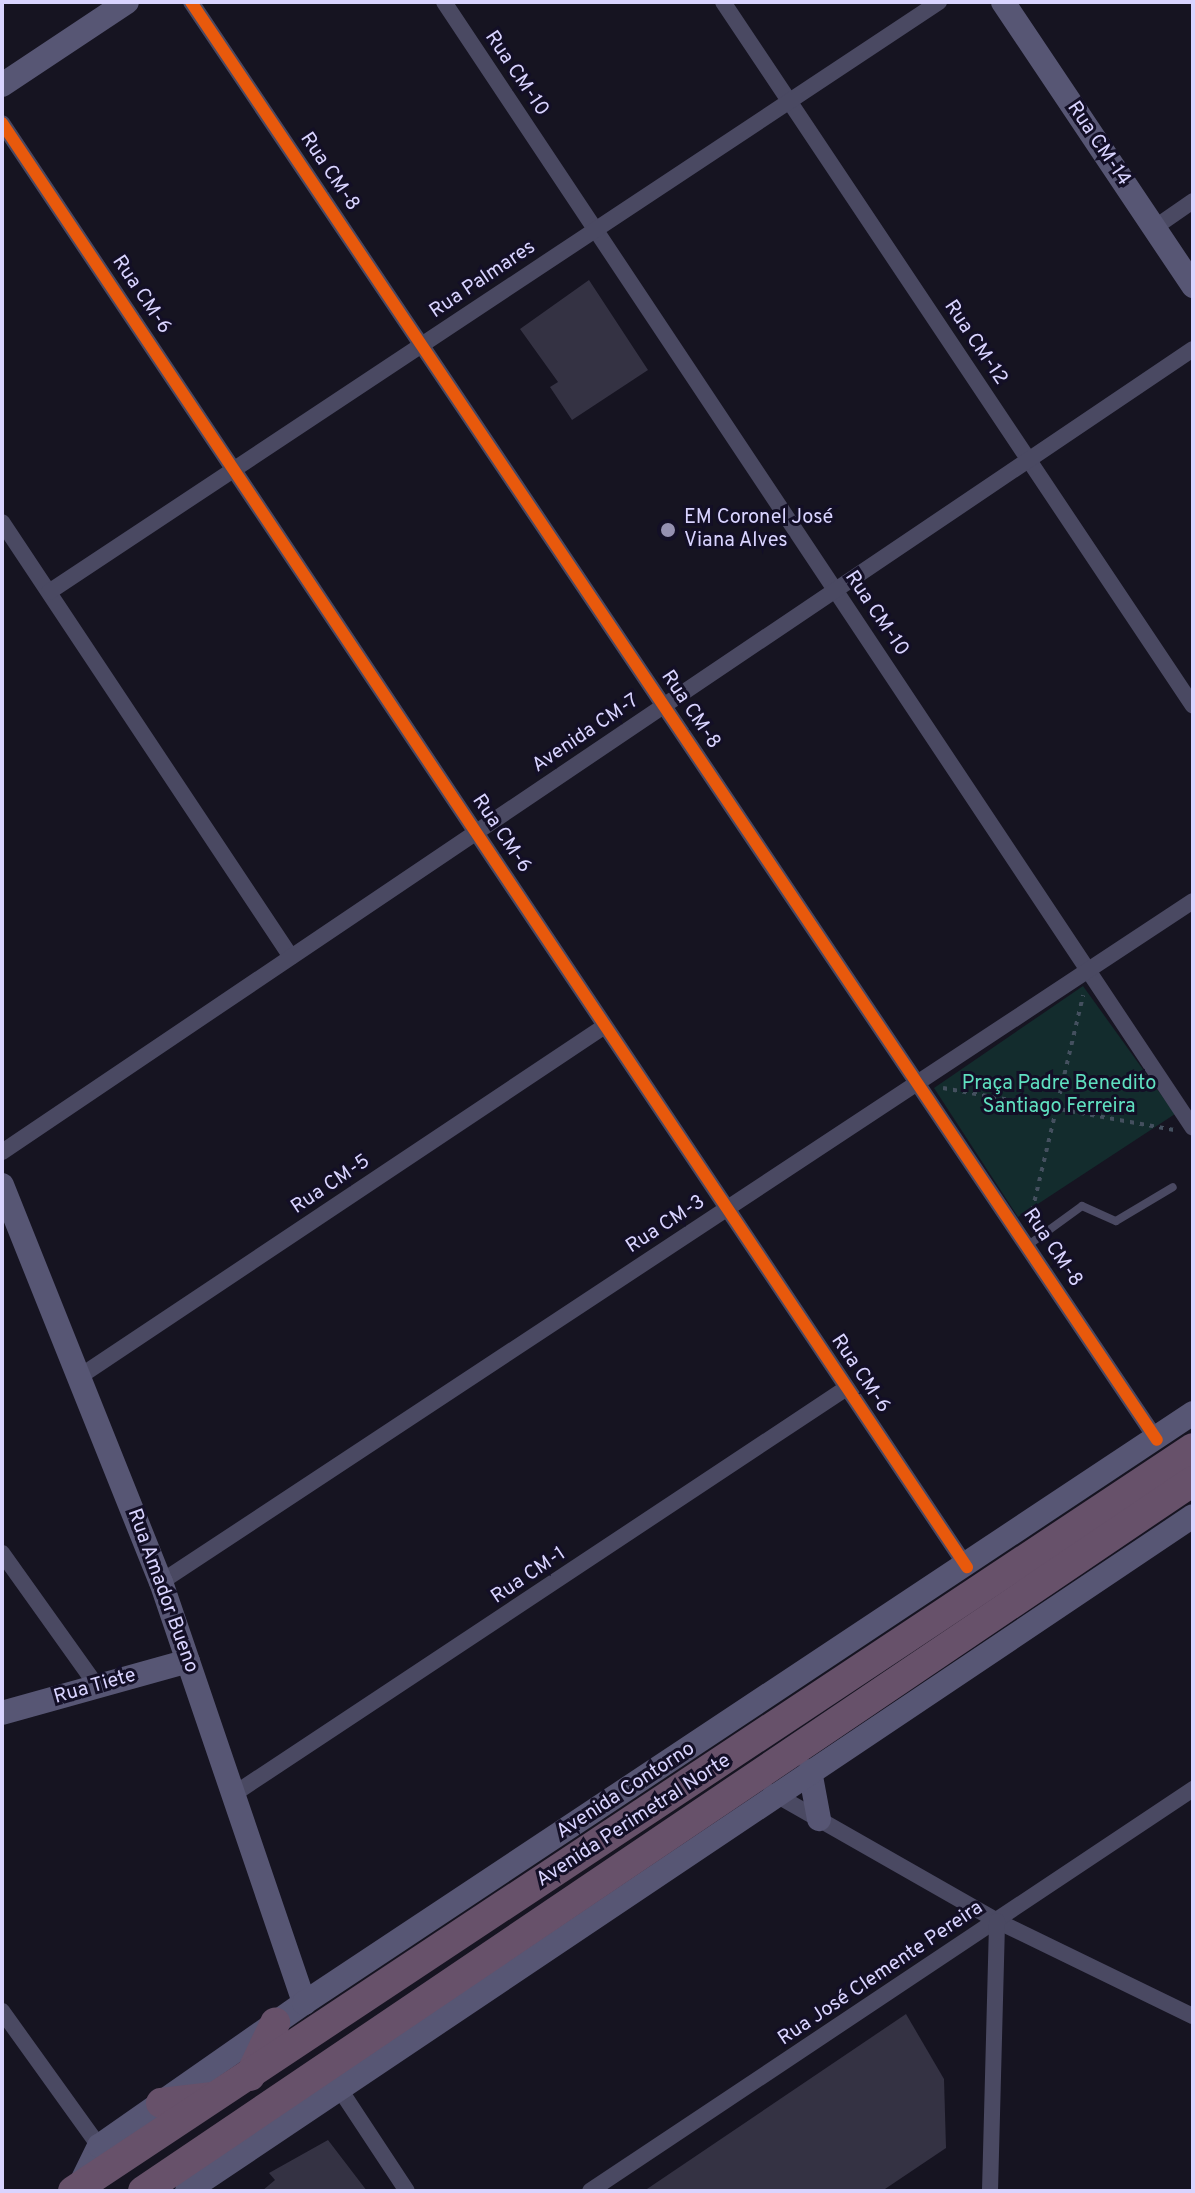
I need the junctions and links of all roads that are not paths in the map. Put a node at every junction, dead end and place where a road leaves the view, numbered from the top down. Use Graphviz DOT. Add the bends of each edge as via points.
graph roads {
  1 [pos="127,2"];
  2 [pos="191,2"];
  3 [pos="444,2"];
  4 [pos="723,2"];
  5 [pos="939,2"];
  6 [pos="1003,2"];
  7 [pos="2,85"];
  8 [pos="789,101"];
  9 [pos="2,123"];
  10 [pos="1193,201"];
  11 [pos="1154,228"];
  12 [pos="595,230"];
  13 [pos="1193,286"];
  14 [pos="421,345"];
  15 [pos="1193,349"];
  16 [pos="1029,460"];
  17 [pos="233,469"];
  18 [pos="2,522"];
  19 [pos="836,590"];
  20 [pos="49,592"];
  21 [pos="664,706"];
  22 [pos="1193,706"];
  23 [pos="475,832"];
  24 [pos="1193,901"];
  25 [pos="291,957"];
  26 [pos="1089,969"];
  27 [pos="605,1026"];
  28 [pos="917,1083"];
  29 [pos="1185,1129"];
  30 [pos="2,1152"];
  31 [pos="2,1185"];
  32 [pos="1173,1187"];
  33 [pos="727,1209"];
  34 [pos="1026,1245"];
  35 [pos="79,1377"];
  36 [pos="845,1389"];
  37 [pos="1193,1413"];
  38 [pos="1157,1440"];
  39 [pos="1193,1448"];
  40 [pos="1193,1481"];
  41 [pos="1193,1516"];
  42 [pos="2,1553"];
  43 [pos="967,1567"];
  44 [pos="161,1582"];
  45 [pos="188,1661"];
  46 [pos="97,1686"];
  47 [pos="2,1713"];
  48 [pos="810,1771"];
  49 [pos="656,1773"];
  50 [pos="706,1777"];
  51 [pos="762,1789"];
  52 [pos="1193,1789"];
  53 [pos="234,1794"];
  54 [pos="819,1819"];
  55 [pos="997,1921"];
  56 [pos="304,2003"];
  57 [pos="2,2011"];
  58 [pos="1193,2016"];
  59 [pos="275,2023"];
  60 [pos="250,2077"];
  61 [pos="339,2088"];
  62 [pos="219,2097"];
  63 [pos="161,2103"];
  64 [pos="99,2146"];
  65 [pos="76,2189"];
  66 [pos="143,2191"];
  67 [pos="187,2191"];
  68 [pos="407,2191"];
  69 [pos="590,2191"];
  70 [pos="990,2191"];
  1 -- 7 [label="street"];
  2 -- 14 [label="street, Rua CM-8"];
  3 -- 12 [label="street, Rua CM-10"];
  4 -- 8 [label="street, Rua CM-12"];
  5 -- 8 [label="street, Rua Palmares"];
  6 -- 11 [label="street, Rua CM-14"];
  8 -- 12 [label="street, Rua Palmares"];
  8 -- 16 [label="street, Rua CM-12"];
  9 -- 17 [label="street, Rua CM-6"];
  10 -- 11 [label="street"];
  11 -- 13 [label="street, Rua CM-14"];
  12 -- 14 [label="street, Rua Palmares"];
  12 -- 19 [label="street, Rua CM-10"];
  14 -- 17 [label="street, Rua Palmares"];
  14 -- 21 [label="street, Rua CM-8"];
  15 -- 16 [label="street, Avenida CM-7"];
  16 -- 19 [label="street, Avenida CM-7"];
  16 -- 22 [label="street, Rua CM-12"];
  17 -- 20 [label="street, Rua Palmares"];
  17 -- 23 [label="street, Rua CM-6"];
  18 -- 20 [label="street"];
  19 -- 21 [label="street, Avenida CM-7"];
  19 -- 26 [label="street, Rua CM-10"];
  20 -- 25 [label="street"];
  21 -- 23 [label="street, Avenida CM-7"];
  21 -- 28 [label="street, Rua CM-8"];
  23 -- 25 [label="street, Avenida CM-7"];
  23 -- 27 [label="street, Rua CM-6"];
  24 -- 26 [label="street, Rua CM-3"];
  25 -- 30 [label="street, Avenida CM-7"];
  26 -- 28 [label="street, Rua CM-3"];
  26 -- 29 [label="street, Rua CM-10"];
  27 -- 33 [label="street, Rua CM-6"];
  27 -- 35 [label="street, Rua CM-5"];
  28 -- 33 [label="street, Rua CM-3"];
  28 -- 34 [label="street, Rua CM-8"];
  31 -- 35 [label="street, Rua Amador Bueno"];
  32 -- 34 [label="lane" via="1116,1221 1082,1206"];
  33 -- 36 [label="street, Rua CM-6"];
  33 -- 44 [label="street, Rua CM-3"];
  34 -- 38 [label="street, Rua CM-8"];
  35 -- 44 [label="street, Rua Amador Bueno"];
  36 -- 43 [label="street, Rua CM-6"];
  36 -- 53 [label="street, Rua CM-1"];
  37 -- 38 [label="street, Avenida Contorno"];
  38 -- 43 [label="street, Avenida Contorno"];
  39 -- 50 [label="highway, Avenida Perimetral Norte"];
  40 -- 51 [label="highway, Avenida Perimetral Norte"];
  41 -- 48 [label="street"];
  42 -- 46 [label="street"];
  43 -- 49 [label="street, Avenida Contorno"];
  44 -- 45 [label="street, Rua Amador Bueno"];
  45 -- 46 [label="street, Rua Tiete"];
  45 -- 53 [label="street, Rua Amador Bueno"];
  46 -- 47 [label="street, Rua Tiete"];
  48 -- 51 [label="street"];
  48 -- 54 [label="street"];
  49 -- 50 [label="street"];
  49 -- 56 [label="street, Avenida Contorno"];
  50 -- 51 [label="street"];
  50 -- 60 [label="highway, Avenida Perimetral Norte"];
  51 -- 54 [label="street"];
  51 -- 61 [label="street"];
  51 -- 66 [label="highway, Avenida Perimetral Norte"];
  52 -- 55 [label="street, Rua José Clemente Pereira"];
  53 -- 56 [label="street, Rua Amador Bueno"];
  54 -- 55 [label="street"];
  55 -- 58 [label="street"];
  55 -- 69 [label="street, Rua José Clemente Pereira"];
  55 -- 70 [label="street"];
  56 -- 59 [label="street, Avenida Contorno"];
  57 -- 64 [label="street"];
  59 -- 60 [label="highway"];
  59 -- 63 [label="street, Avenida Contorno"];
  60 -- 62 [label="highway, Avenida Perimetral Norte"];
  61 -- 67 [label="street"];
  61 -- 68 [label="street"];
  62 -- 63 [label="highway"];
  62 -- 65 [label="highway, Avenida Perimetral Norte"];
  63 -- 64 [label="street, Avenida Contorno"];
  64 -- 65 [label="street, Avenida Contorno"];
}
